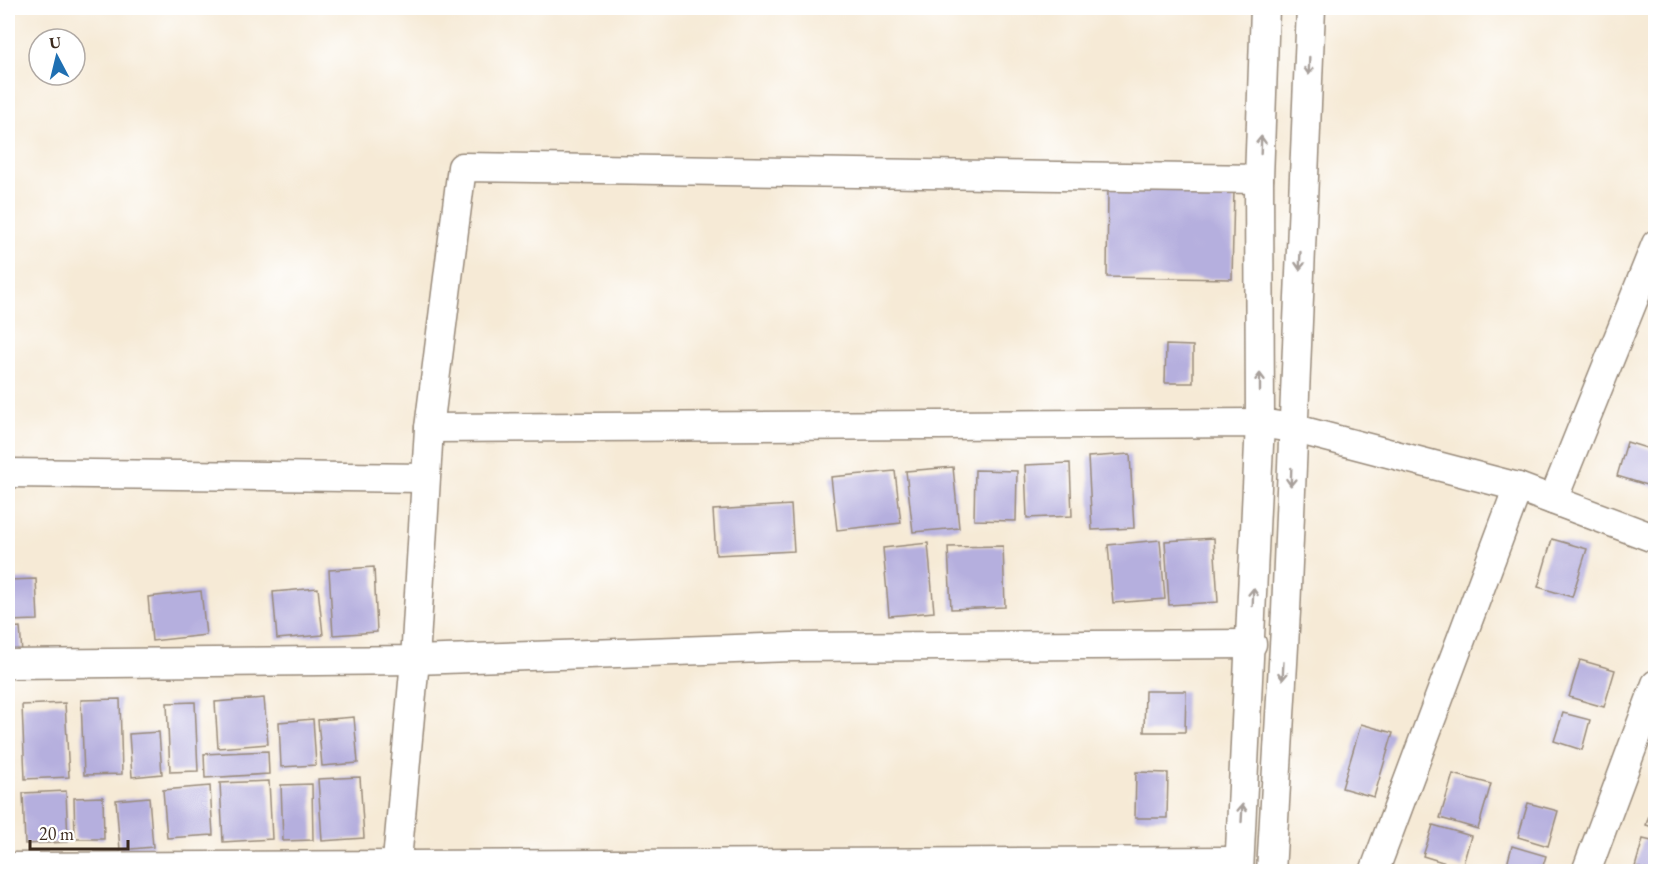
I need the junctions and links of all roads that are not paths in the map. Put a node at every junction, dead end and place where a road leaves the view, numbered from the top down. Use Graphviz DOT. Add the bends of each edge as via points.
graph roads {
  1 [pos="1265,8"];
  2 [pos="1311,8"];
  3 [pos="1259,178"];
  4 [pos="1656,244"];
  5 [pos="1260,423"];
  6 [pos="429,428"];
  7 [pos="1292,428"];
  8 [pos="8,473"];
  9 [pos="424,478"];
  10 [pos="1518,487"];
  11 [pos="1553,500"];
  12 [pos="1656,539"];
  13 [pos="1252,644"];
  14 [pos="416,660"];
  15 [pos="8,664"];
  16 [pos="1656,684"];
  17 [pos="1239,866"];
  18 [pos="8,867"];
  19 [pos="397,869"];
  20 [pos="1271,872"];
  21 [pos="1374,872"];
  22 [pos="1586,872"];
  3 -- 1 [label="street, one-way"];
  2 -- 7 [label="street, one-way"];
  5 -- 3 [label="street, one-way"];
  3 -- 6 [label="street" via="462,167"];
  4 -- 11 [label="street"];
  5 -- 6 [label="street"];
  5 -- 7 [label="street"];
  13 -- 5 [label="street, one-way"];
  6 -- 9 [label="street"];
  7 -- 10 [label="street"];
  7 -- 20 [label="street, one-way"];
  8 -- 9 [label="street"];
  9 -- 14 [label="street"];
  10 -- 11 [label="street"];
  10 -- 21 [label="street"];
  11 -- 12 [label="street"];
  13 -- 14 [label="street" via="793,647"];
  17 -- 13 [label="street, one-way"];
  14 -- 15 [label="street"];
  14 -- 19 [label="street"];
  16 -- 22 [label="street"];
  17 -- 19 [label="street"];
  18 -- 19 [label="street"];
}
